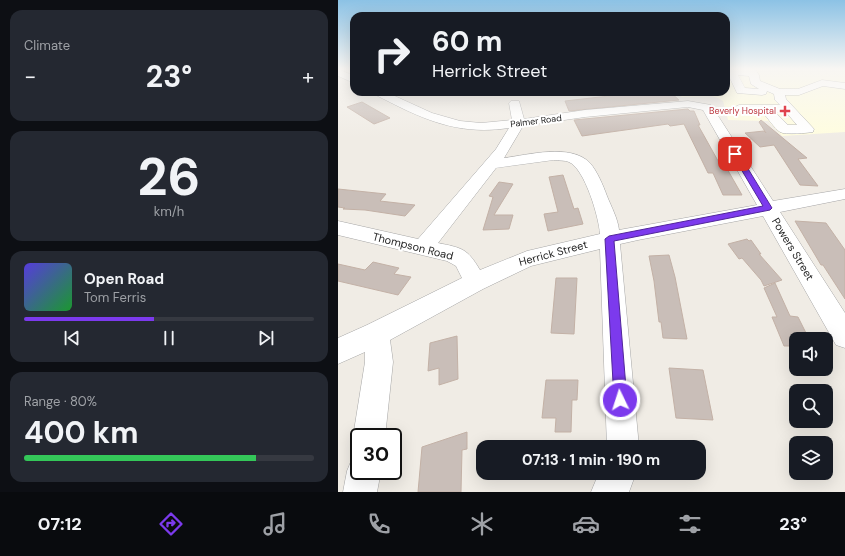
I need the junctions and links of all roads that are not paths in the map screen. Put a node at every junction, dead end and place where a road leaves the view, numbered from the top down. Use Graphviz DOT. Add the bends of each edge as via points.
graph roads {
  1 [pos="770,92"];
  2 [pos="799,92"];
  3 [pos="386,96"];
  4 [pos="784,101"];
  5 [pos="515,103"];
  6 [pos="700,105"];
  7 [pos="739,109"];
  8 [pos="760,109"];
  9 [pos="519,123"];
  10 [pos="491,164"];
  11 [pos="845,194"];
  12 [pos="768,208"];
  13 [pos="338,228"];
  14 [pos="609,239"];
  15 [pos="422,247"];
  16 [pos="476,282"];
  17 [pos="376,334"];
  18 [pos="845,336"];
  19 [pos="338,351"];
  20 [pos="370,428"];
  21 [pos="623,440"];
  22 [pos="362,480"];
  23 [pos="616,480"];
  24 [pos="360,492"];
  25 [pos="608,492"];
  1 -- 4 [label="street"];
  2 -- 4 [label="street"];
  3 -- 9 [label="street, Palmer Road" via="461,126"];
  4 -- 8 [label="street"];
  4 -- 8 [label="street" via="748,100"];
  4 -- 8 [label="street" via="808,129 784,129"];
  5 -- 9 [label="street"];
  6 -- 9 [label="street, Palmer Road" via="688,104"];
  6 -- 12 [label="street, Powers Street" via="707,107"];
  7 -- 8 [label="street"];
  9 -- 10 [label="street"];
  10 -- 14 [label="street" via="554,156 575,159 584,166 596,189 608,226"];
  10 -- 15 [label="street"];
  11 -- 12 [label="street, Herrick Street"];
  12 -- 14 [label="street, Herrick Street"];
  12 -- 18 [label="street, Powers Street"];
  13 -- 15 [label="street, Thompson Road"];
  14 -- 16 [label="street, Herrick Street" via="527,259"];
  14 -- 21 [label="street"];
  15 -- 16 [label="street, Thompson Road" via="459,257 466,263"];
  16 -- 17 [label="street, Herrick Street"];
  17 -- 19 [label="street, Herrick Street"];
  17 -- 20 [label="street" via="379,362"];
  22 -- 24 [label="street"];
  23 -- 25 [label="street"];
}
